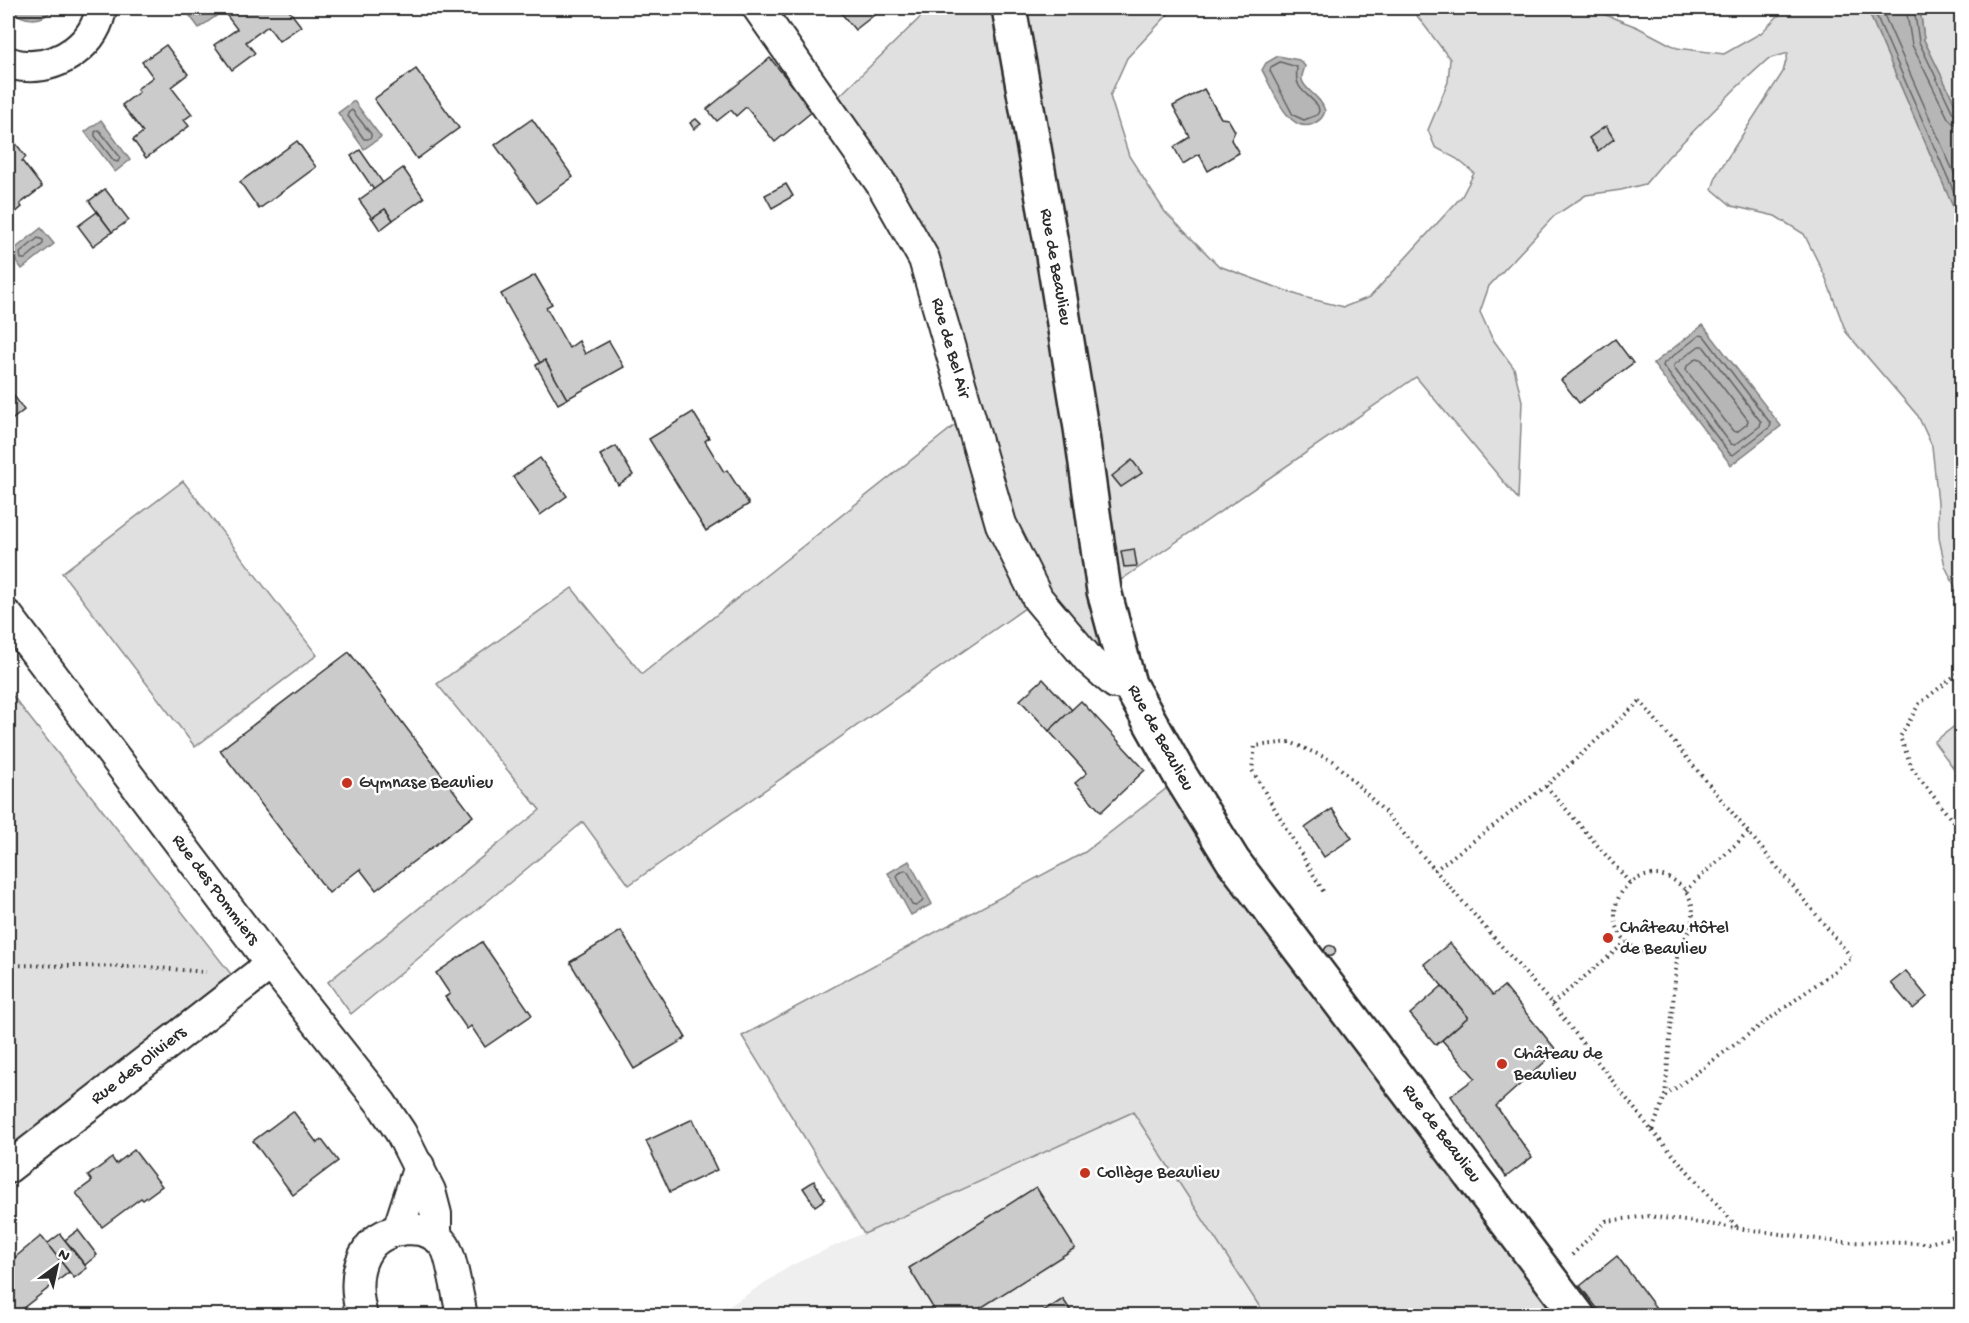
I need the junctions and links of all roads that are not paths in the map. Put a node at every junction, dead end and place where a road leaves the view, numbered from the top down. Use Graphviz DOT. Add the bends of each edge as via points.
graph roads {
  1 [pos="101,8"];
  2 [pos="758,8"];
  3 [pos="1009,8"];
  4 [pos="8,62"];
  5 [pos="8,616"];
  6 [pos="1129,684"];
  7 [pos="271,964"];
  8 [pos="419,1166"];
  9 [pos="8,1168"];
  10 [pos="398,1230"];
  11 [pos="436,1236"];
  12 [pos="362,1316"];
  13 [pos="462,1316"];
  14 [pos="1578,1316"];
  1 -- 4 [label="street" via="92,33 63,59 35,66"];
  2 -- 6 [label="street, Rue de Bel Air" via="882,185 924,259 1001,525 1038,599 1090,661 1115,683"];
  3 -- 6 [label="street, Rue de Beaulieu" via="1064,324 1104,591"];
  5 -- 7 [label="street, Rue des Pommiers"];
  6 -- 14 [label="street, Rue de Beaulieu" via="1233,861"];
  7 -- 8 [label="street, Rue des Pommiers" via="381,1103"];
  7 -- 9 [label="street, Rue des Oliviers"];
  8 -- 10 [label="street"];
  8 -- 11 [label="street, Rue des Pommiers" via="436,1214"];
  10 -- 11 [label="street"];
  10 -- 12 [label="street" via="379,1239 362,1261 357,1278"];
  11 -- 13 [label="street, Rue des Pommiers" via="446,1246"];
}
